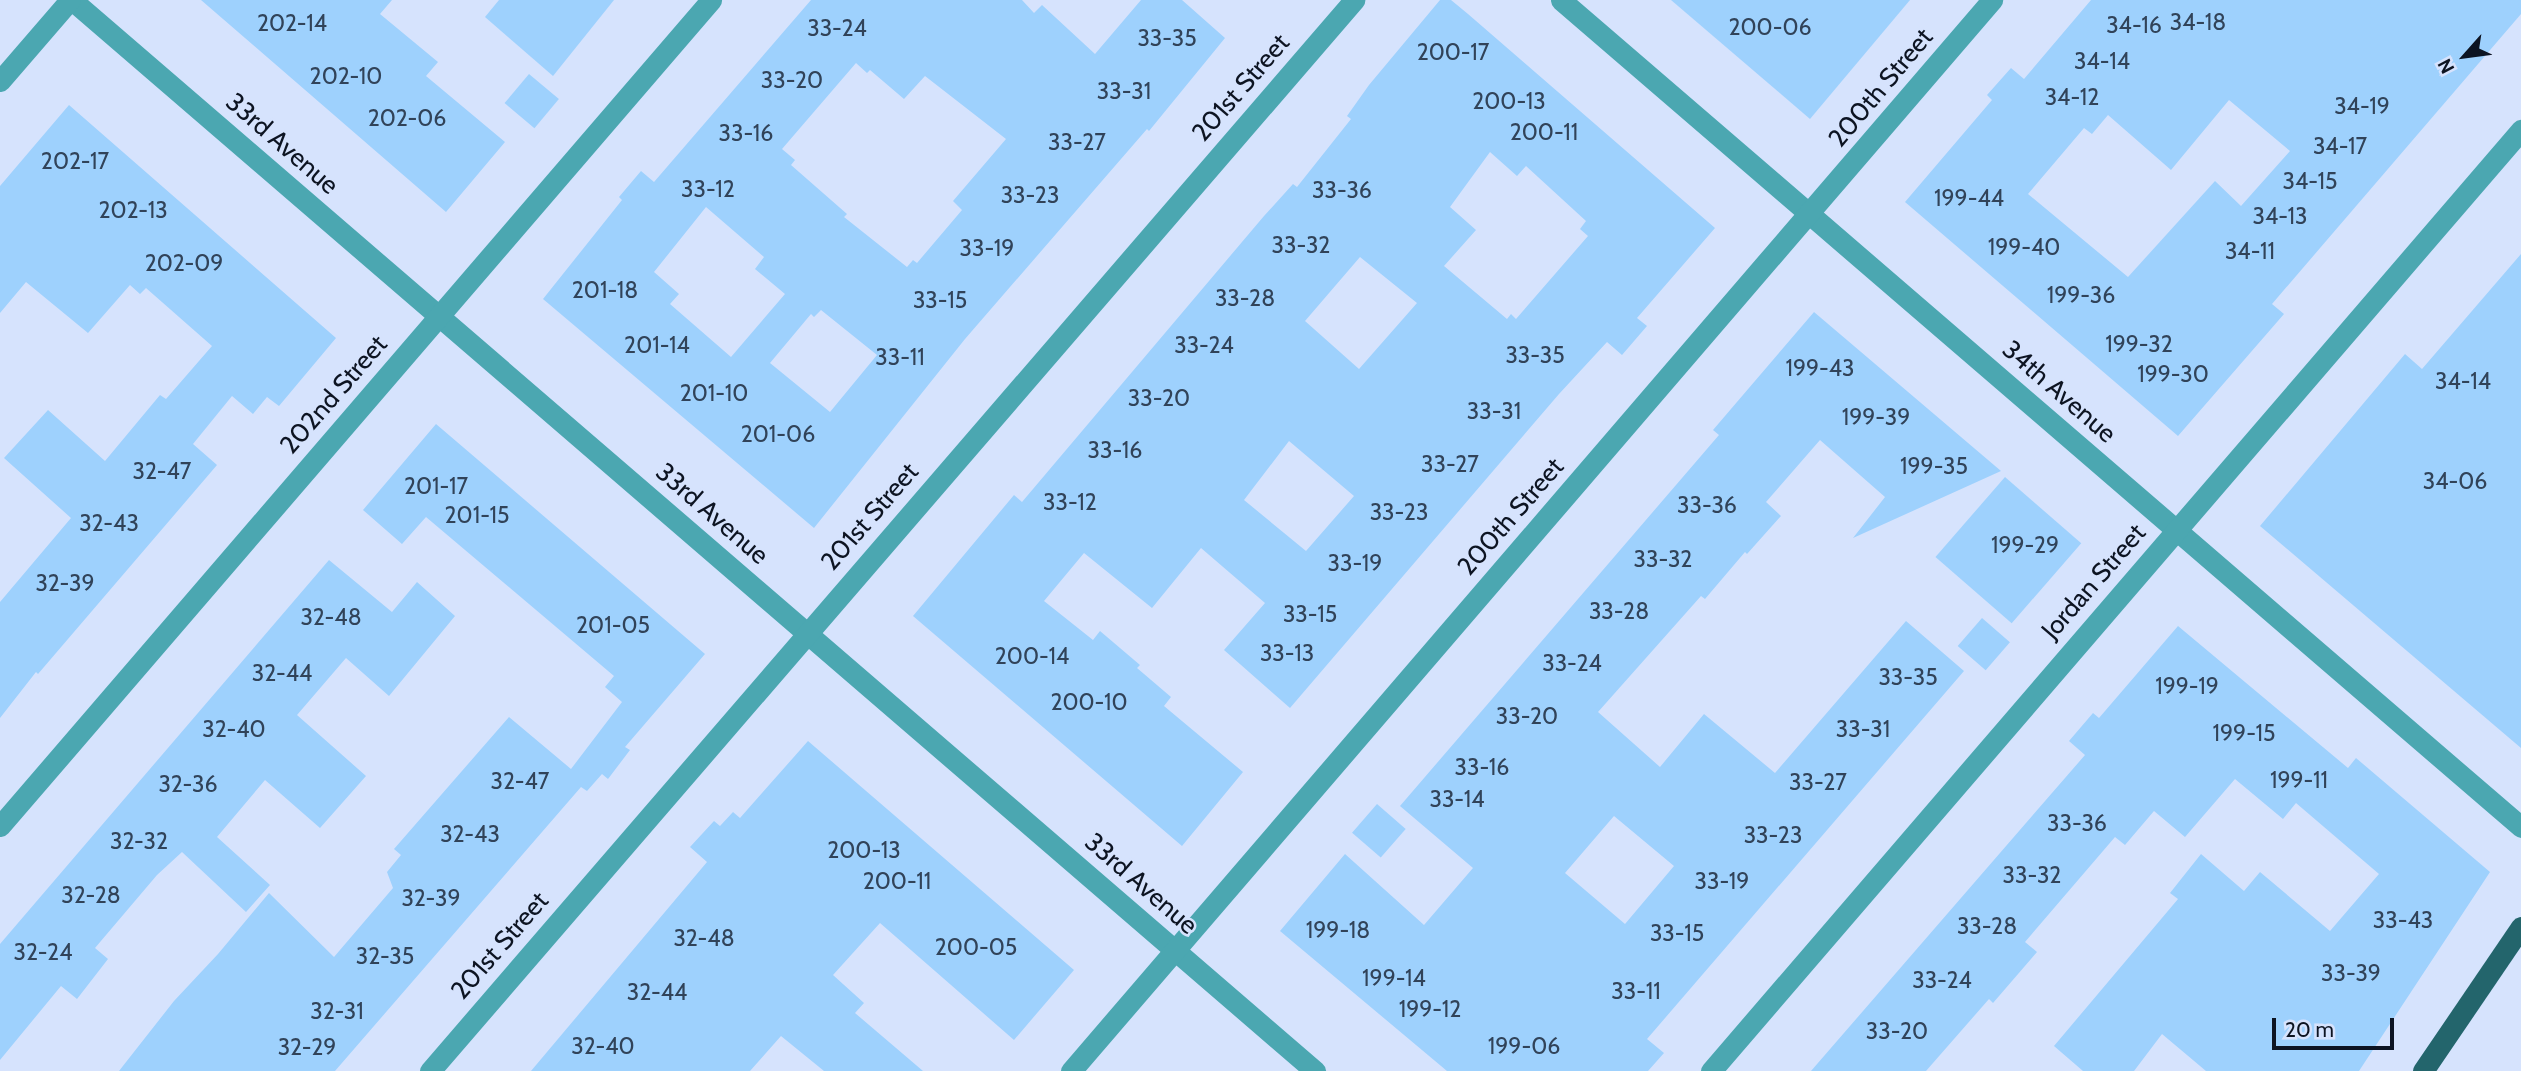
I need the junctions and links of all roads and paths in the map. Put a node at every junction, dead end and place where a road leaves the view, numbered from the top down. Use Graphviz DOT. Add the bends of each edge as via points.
graph roads {
  1 [pos="71,0"];
  2 [pos="711,0"];
  3 [pos="1354,0"];
  4 [pos="1561,0"];
  5 [pos="1992,0"];
  6 [pos="0,81"];
  7 [pos="2521,130"];
  8 [pos="1809,214"];
  9 [pos="439,316"];
  10 [pos="2176,530"];
  11 [pos="807,633"];
  12 [pos="0,826"];
  13 [pos="2521,827"];
  14 [pos="2521,927"];
  15 [pos="1175,951"];
  16 [pos="430,1071"];
  17 [pos="1071,1071"];
  18 [pos="1315,1071"];
  19 [pos="1711,1071"];
  20 [pos="2423,1071"];
  1 -- 6 [label="street"];
  1 -- 9 [label="street, 33rd Avenue"];
  2 -- 9 [label="street, 202nd Street"];
  3 -- 11 [label="street, 201st Street"];
  4 -- 8 [label="street, 34th Avenue"];
  5 -- 8 [label="street, 200th Street"];
  7 -- 10 [label="street, Jordan Street"];
  8 -- 10 [label="street, 34th Avenue"];
  8 -- 15 [label="street, 200th Street"];
  9 -- 11 [label="street, 33rd Avenue"];
  9 -- 12 [label="street, 202nd Street"];
  10 -- 13 [label="street, 34th Avenue"];
  10 -- 19 [label="street, Jordan Street"];
  11 -- 15 [label="street, 33rd Avenue"];
  11 -- 16 [label="street, 201st Street"];
  14 -- 20 [label="main road"];
  15 -- 17 [label="street, 200th Street"];
  15 -- 18 [label="street, 33rd Avenue"];
}
